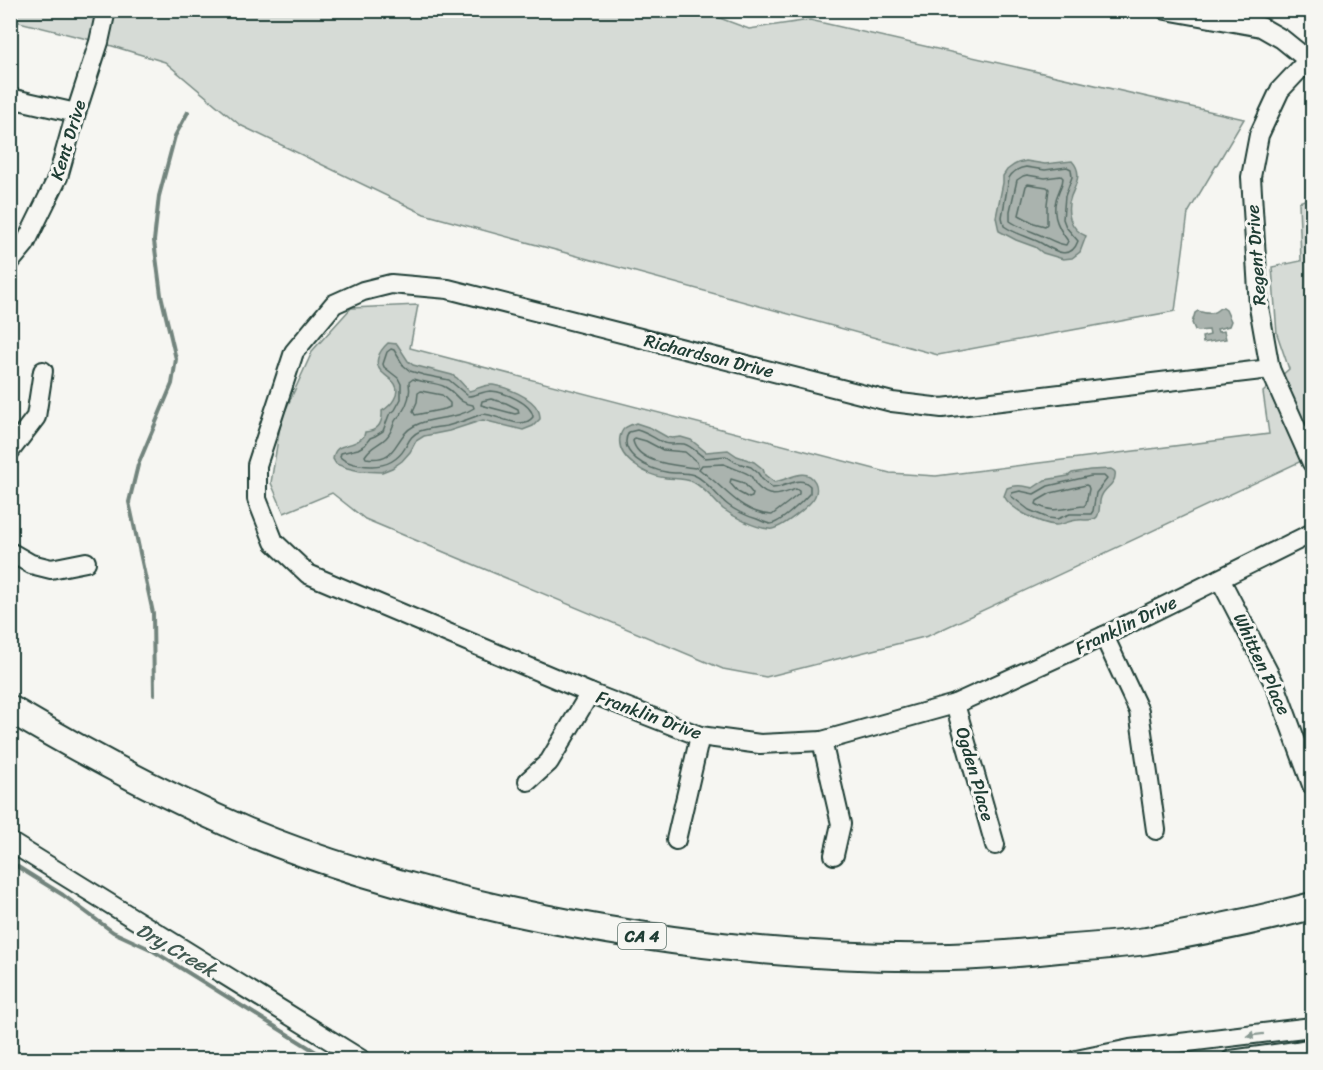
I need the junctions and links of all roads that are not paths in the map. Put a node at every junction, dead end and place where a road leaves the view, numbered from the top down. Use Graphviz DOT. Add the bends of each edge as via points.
graph roads {
  1 [pos="106,10"];
  2 [pos="1166,10"];
  3 [pos="1310,58"];
  4 [pos="10,98"];
  5 [pos="76,113"];
  6 [pos="18,240"];
  7 [pos="10,262"];
  8 [pos="1270,369"];
  9 [pos="43,371"];
  10 [pos="10,451"];
  11 [pos="1312,463"];
  12 [pos="257,465"];
  13 [pos="1312,533"];
  14 [pos="10,552"];
  15 [pos="86,562"];
  16 [pos="1220,579"];
  17 [pos="1104,636"];
  18 [pos="590,693"];
  19 [pos="955,704"];
  20 [pos="10,709"];
  21 [pos="700,736"];
  22 [pos="822,741"];
  23 [pos="528,781"];
  24 [pos="1312,785"];
  25 [pos="1156,830"];
  26 [pos="676,840"];
  27 [pos="10,842"];
  28 [pos="995,845"];
  29 [pos="834,855"];
  30 [pos="1312,906"];
  31 [pos="1312,1027"];
  32 [pos="1312,1048"];
  33 [pos="362,1059"];
  34 [pos="1076,1059"];
  35 [pos="1231,1059"];
  1 -- 5 [label="street, Kent Drive"];
  2 -- 3 [label="street" via="1261,27"];
  3 -- 8 [label="street, Regent Drive" via="1280,90 1259,135 1251,177 1259,307"];
  4 -- 5 [label="street"];
  5 -- 6 [label="street, Kent Drive" via="58,177"];
  6 -- 7 [label="street, Kent Drive"];
  8 -- 11 [label="street, Regent Drive"];
  8 -- 12 [label="street, Richardson Drive" via="942,408 892,402 448,289 391,284 333,304 294,352"];
  9 -- 10 [label="street" via="36,417"];
  12 -- 18 [label="street, Franklin Drive" via="257,499 274,543 308,574"];
  13 -- 16 [label="street, Franklin Drive"];
  14 -- 15 [label="street" via="31,564 51,569"];
  16 -- 17 [label="street, Franklin Drive"];
  16 -- 24 [label="street, Whitten Place" via="1276,687"];
  17 -- 19 [label="street, Franklin Drive"];
  17 -- 25 [label="street" via="1139,711"];
  18 -- 21 [label="street, Franklin Drive"];
  18 -- 23 [label="street" via="549,762"];
  19 -- 22 [label="street, Franklin Drive"];
  19 -- 28 [label="street, Ogden Place"];
  20 -- 30 [label="highway, CA 4" via="173,797 317,858 476,903 683,942 892,957 1025,953 1143,941"];
  21 -- 22 [label="street, Franklin Drive" via="760,744"];
  21 -- 26 [label="street"];
  22 -- 29 [label="street" via="841,824"];
  27 -- 33 [label="street"];
  31 -- 34 [label="street, one-way"];
  32 -- 35 [label="street"];
}
